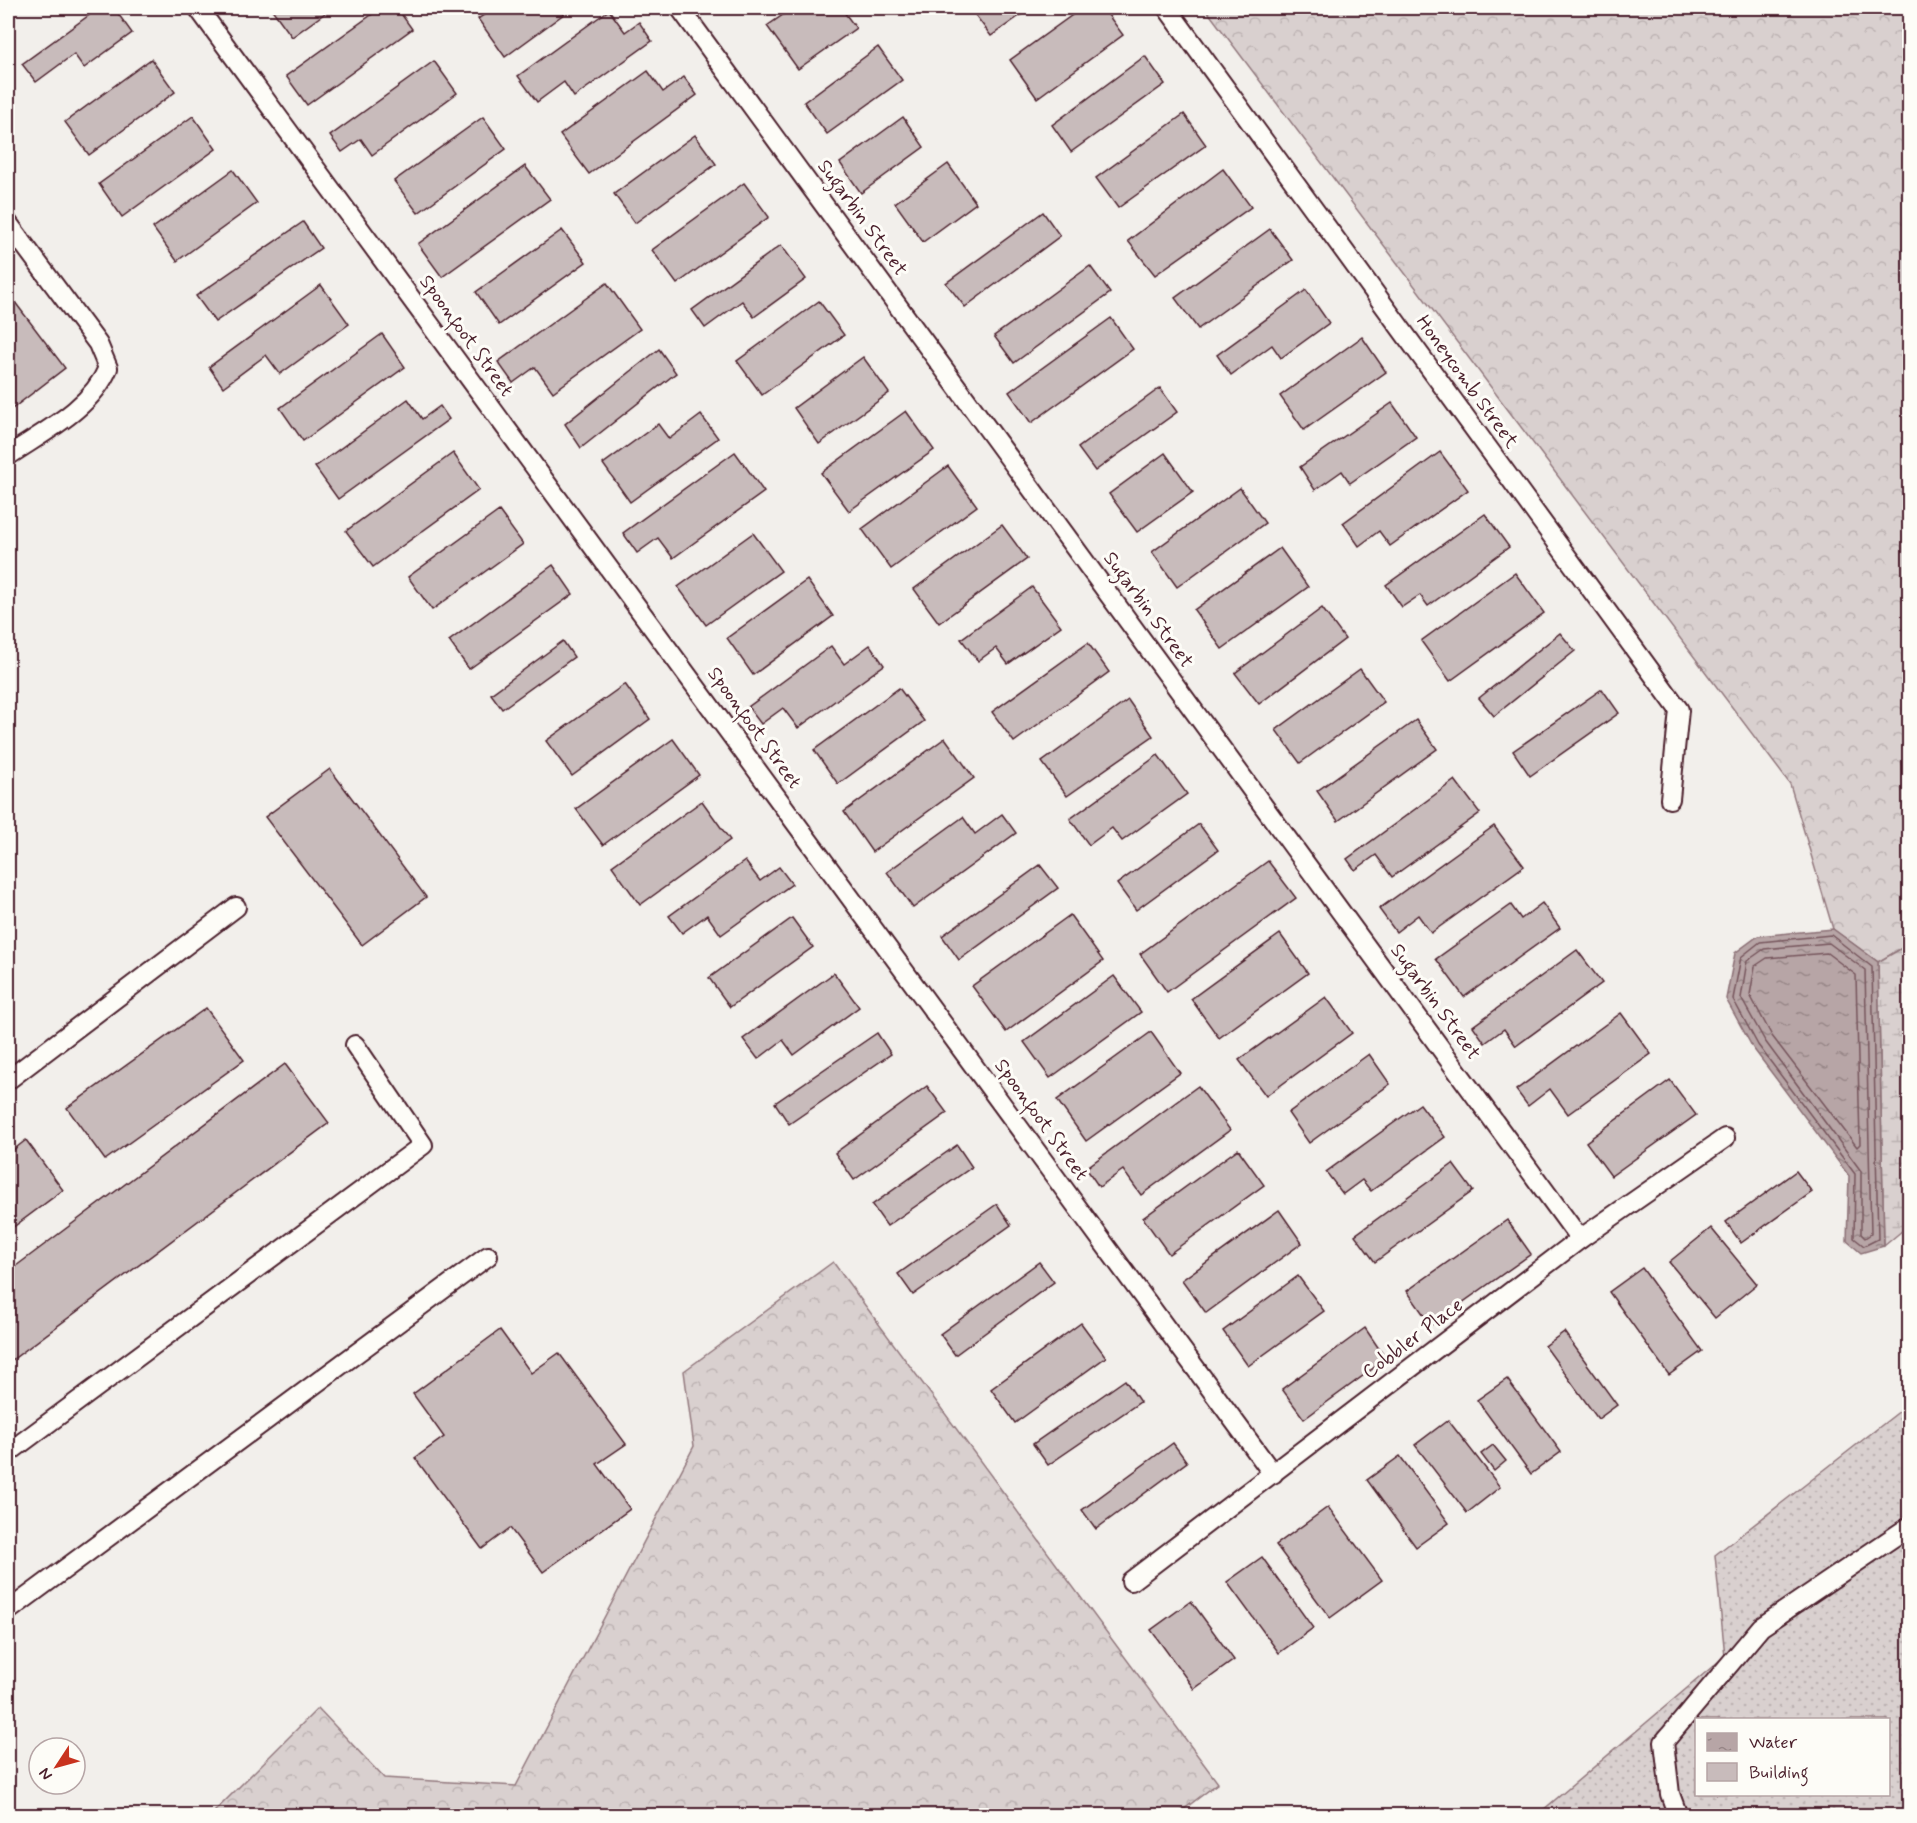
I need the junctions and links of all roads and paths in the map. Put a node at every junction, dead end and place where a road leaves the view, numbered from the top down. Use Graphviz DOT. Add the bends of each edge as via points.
graph roads {
  1 [pos="198,8"];
  2 [pos="680,8"];
  3 [pos="1167,8"];
  4 [pos="8,223"];
  5 [pos="8,456"];
  6 [pos="1670,799"];
  7 [pos="236,907"];
  8 [pos="355,1045"];
  9 [pos="8,1080"];
  10 [pos="1725,1138"];
  11 [pos="1580,1239"];
  12 [pos="488,1256"];
  13 [pos="8,1453"];
  14 [pos="1273,1474"];
  15 [pos="1910,1526"];
  16 [pos="1131,1581"];
  17 [pos="8,1611"];
  18 [pos="1678,1815"];
  1 -- 14 [label="lane, Spoonfoot Street"];
  2 -- 11 [label="lane, Sugarbin Street"];
  3 -- 6 [label="lane, Honeycomb Street" via="1679,710"];
  4 -- 5 [label="lane" via="98,344 108,368 101,384 83,403"];
  7 -- 9 [label="lane"];
  8 -- 13 [label="lane" via="423,1145"];
  10 -- 11 [label="lane, Cobbler Place"];
  11 -- 14 [label="lane, Cobbler Place"];
  12 -- 17 [label="lane"];
  14 -- 16 [label="lane, Cobbler Place"];
  15 -- 18 [label="lane" via="1761,1628 1664,1742 1670,1794"];
}
